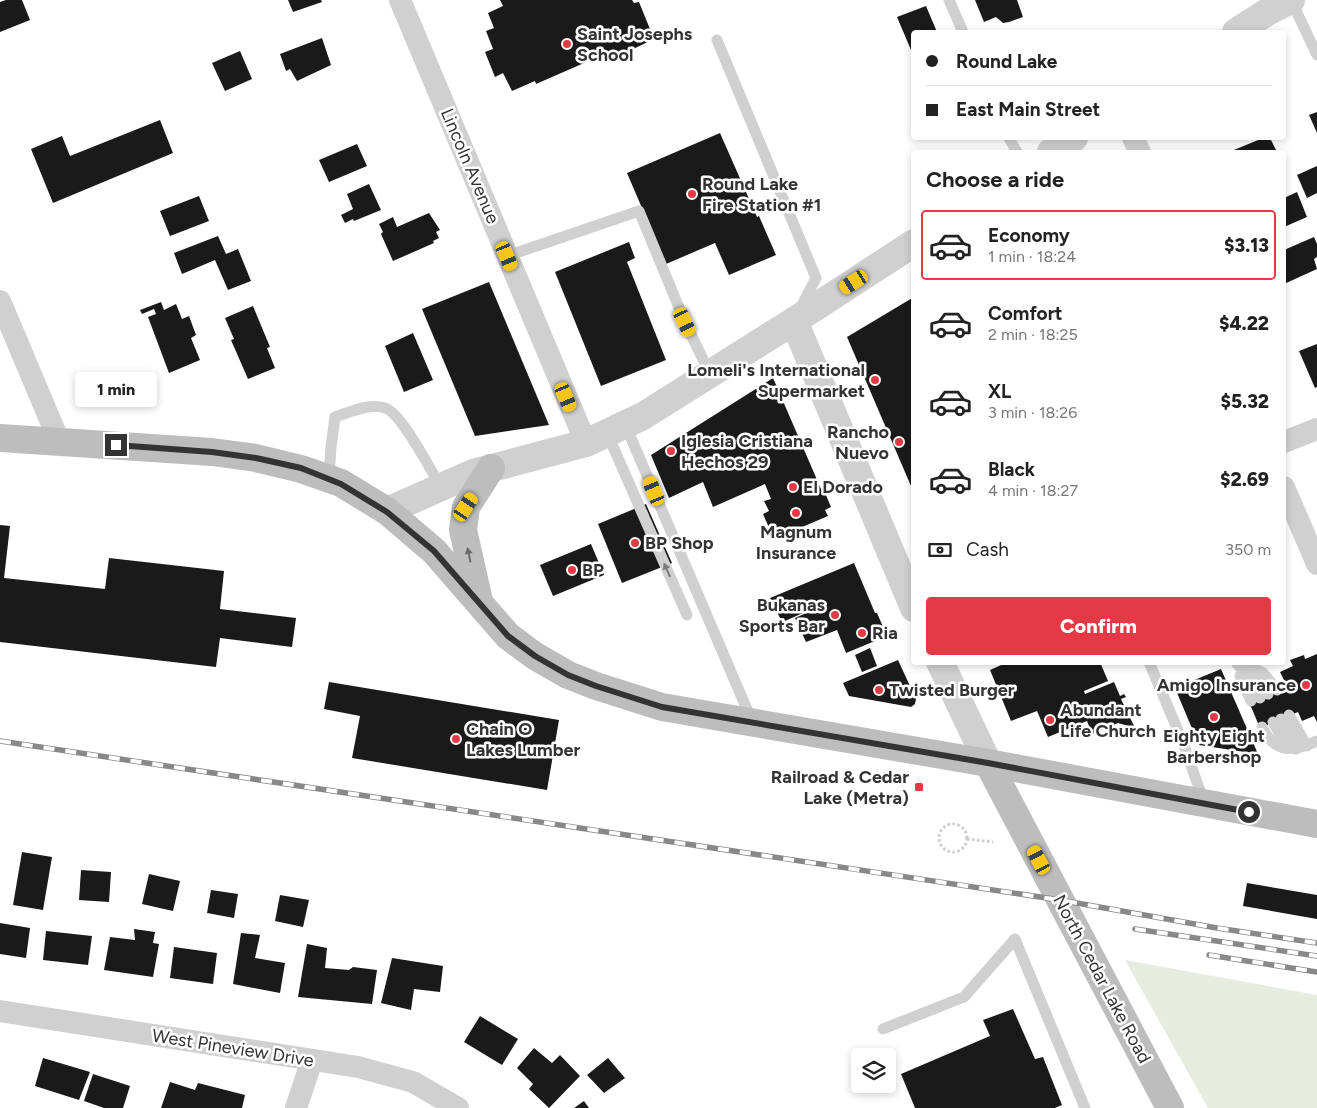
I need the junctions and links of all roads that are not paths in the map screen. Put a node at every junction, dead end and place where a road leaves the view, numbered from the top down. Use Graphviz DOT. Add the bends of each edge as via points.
graph roads {
  1 [pos="400,0"];
  2 [pos="949,0"];
  3 [pos="1291,0"];
  4 [pos="962,30"];
  5 [pos="1239,30"];
  6 [pos="717,40"];
  7 [pos="1317,55"];
  8 [pos="1071,140"];
  9 [pos="1054,150"];
  10 [pos="911,245"];
  11 [pos="507,256"];
  12 [pos="0,301"];
  13 [pos="794,322"];
  14 [pos="710,374"];
  15 [pos="1317,429"];
  16 [pos="606,433"];
  17 [pos="0,438"];
  18 [pos="1286,441"];
  19 [pos="59,442"];
  20 [pos="491,468"];
  21 [pos="329,479"];
  22 [pos="441,487"];
  23 [pos="1286,492"];
  24 [pos="387,512"];
  25 [pos="1317,564"];
  26 [pos="911,600"];
  27 [pos="479,603"];
  28 [pos="687,615"];
  29 [pos="941,665"];
  30 [pos="1150,665"];
  31 [pos="1239,665"];
  32 [pos="1244,665"];
  33 [pos="753,723"];
  34 [pos="1302,746"];
  35 [pos="988,763"];
  36 [pos="1204,804"];
  37 [pos="1317,824"];
  38 [pos="0,1011"];
  39 [pos="883,1029"];
  40 [pos="312,1060"];
  41 [pos="296,1108"];
  42 [pos="458,1108"];
  43 [pos="1085,1108"];
  44 [pos="1170,1108"];
  1 -- 11 [label="street, Lincoln Avenue"];
  2 -- 4 [label="lane"];
  3 -- 5 [label="street"];
  3 -- 7 [label="lane"];
  6 -- 13 [label="lane" via="816,278"];
  8 -- 9 [label="street"];
  10 -- 13 [label="street"];
  11 -- 14 [label="lane" via="638,212"];
  11 -- 16 [label="street, Lincoln Avenue"];
  12 -- 19 [label="street"];
  13 -- 14 [label="street"];
  13 -- 26 [label="street"];
  14 -- 16 [label="street" via="643,416"];
  15 -- 18 [label="street"];
  16 -- 20 [label="street"];
  28 -- 16 [label="lane, one-way"];
  16 -- 33 [label="lane"];
  17 -- 19 [label="main road"];
  19 -- 21 [label="main road" via="221,453 301,468"];
  20 -- 22 [label="street"];
  27 -- 20 [label="main road, one-way" via="464,522 466,507"];
  21 -- 22 [label="lane" via="335,417 367,407 386,408 398,417"];
  21 -- 24 [label="main road"];
  22 -- 24 [label="street"];
  23 -- 25 [label="street"];
  24 -- 27 [label="main road" via="434,551"];
  27 -- 33 [label="main road" via="508,636 568,675 662,707"];
  29 -- 35 [label="street, North Cedar Lake Road"];
  30 -- 36 [label="lane" via="1182,740"];
  31 -- 32 [label="lane" via="1264,696 1263,673"];
  33 -- 35 [label="main road"];
  34 -- 34 [label="lane" via="1275,745 1266,736 1277,721"];
  35 -- 36 [label="main road"];
  35 -- 44 [label="main road, North Cedar Lake Road"];
  36 -- 37 [label="main road"];
  38 -- 40 [label="street, West Pineview Drive"];
  39 -- 43 [label="lane" via="964,997 1016,940"];
  40 -- 41 [label="street"];
  40 -- 42 [label="street, West Pineview Drive" via="358,1067 413,1082"];
}
